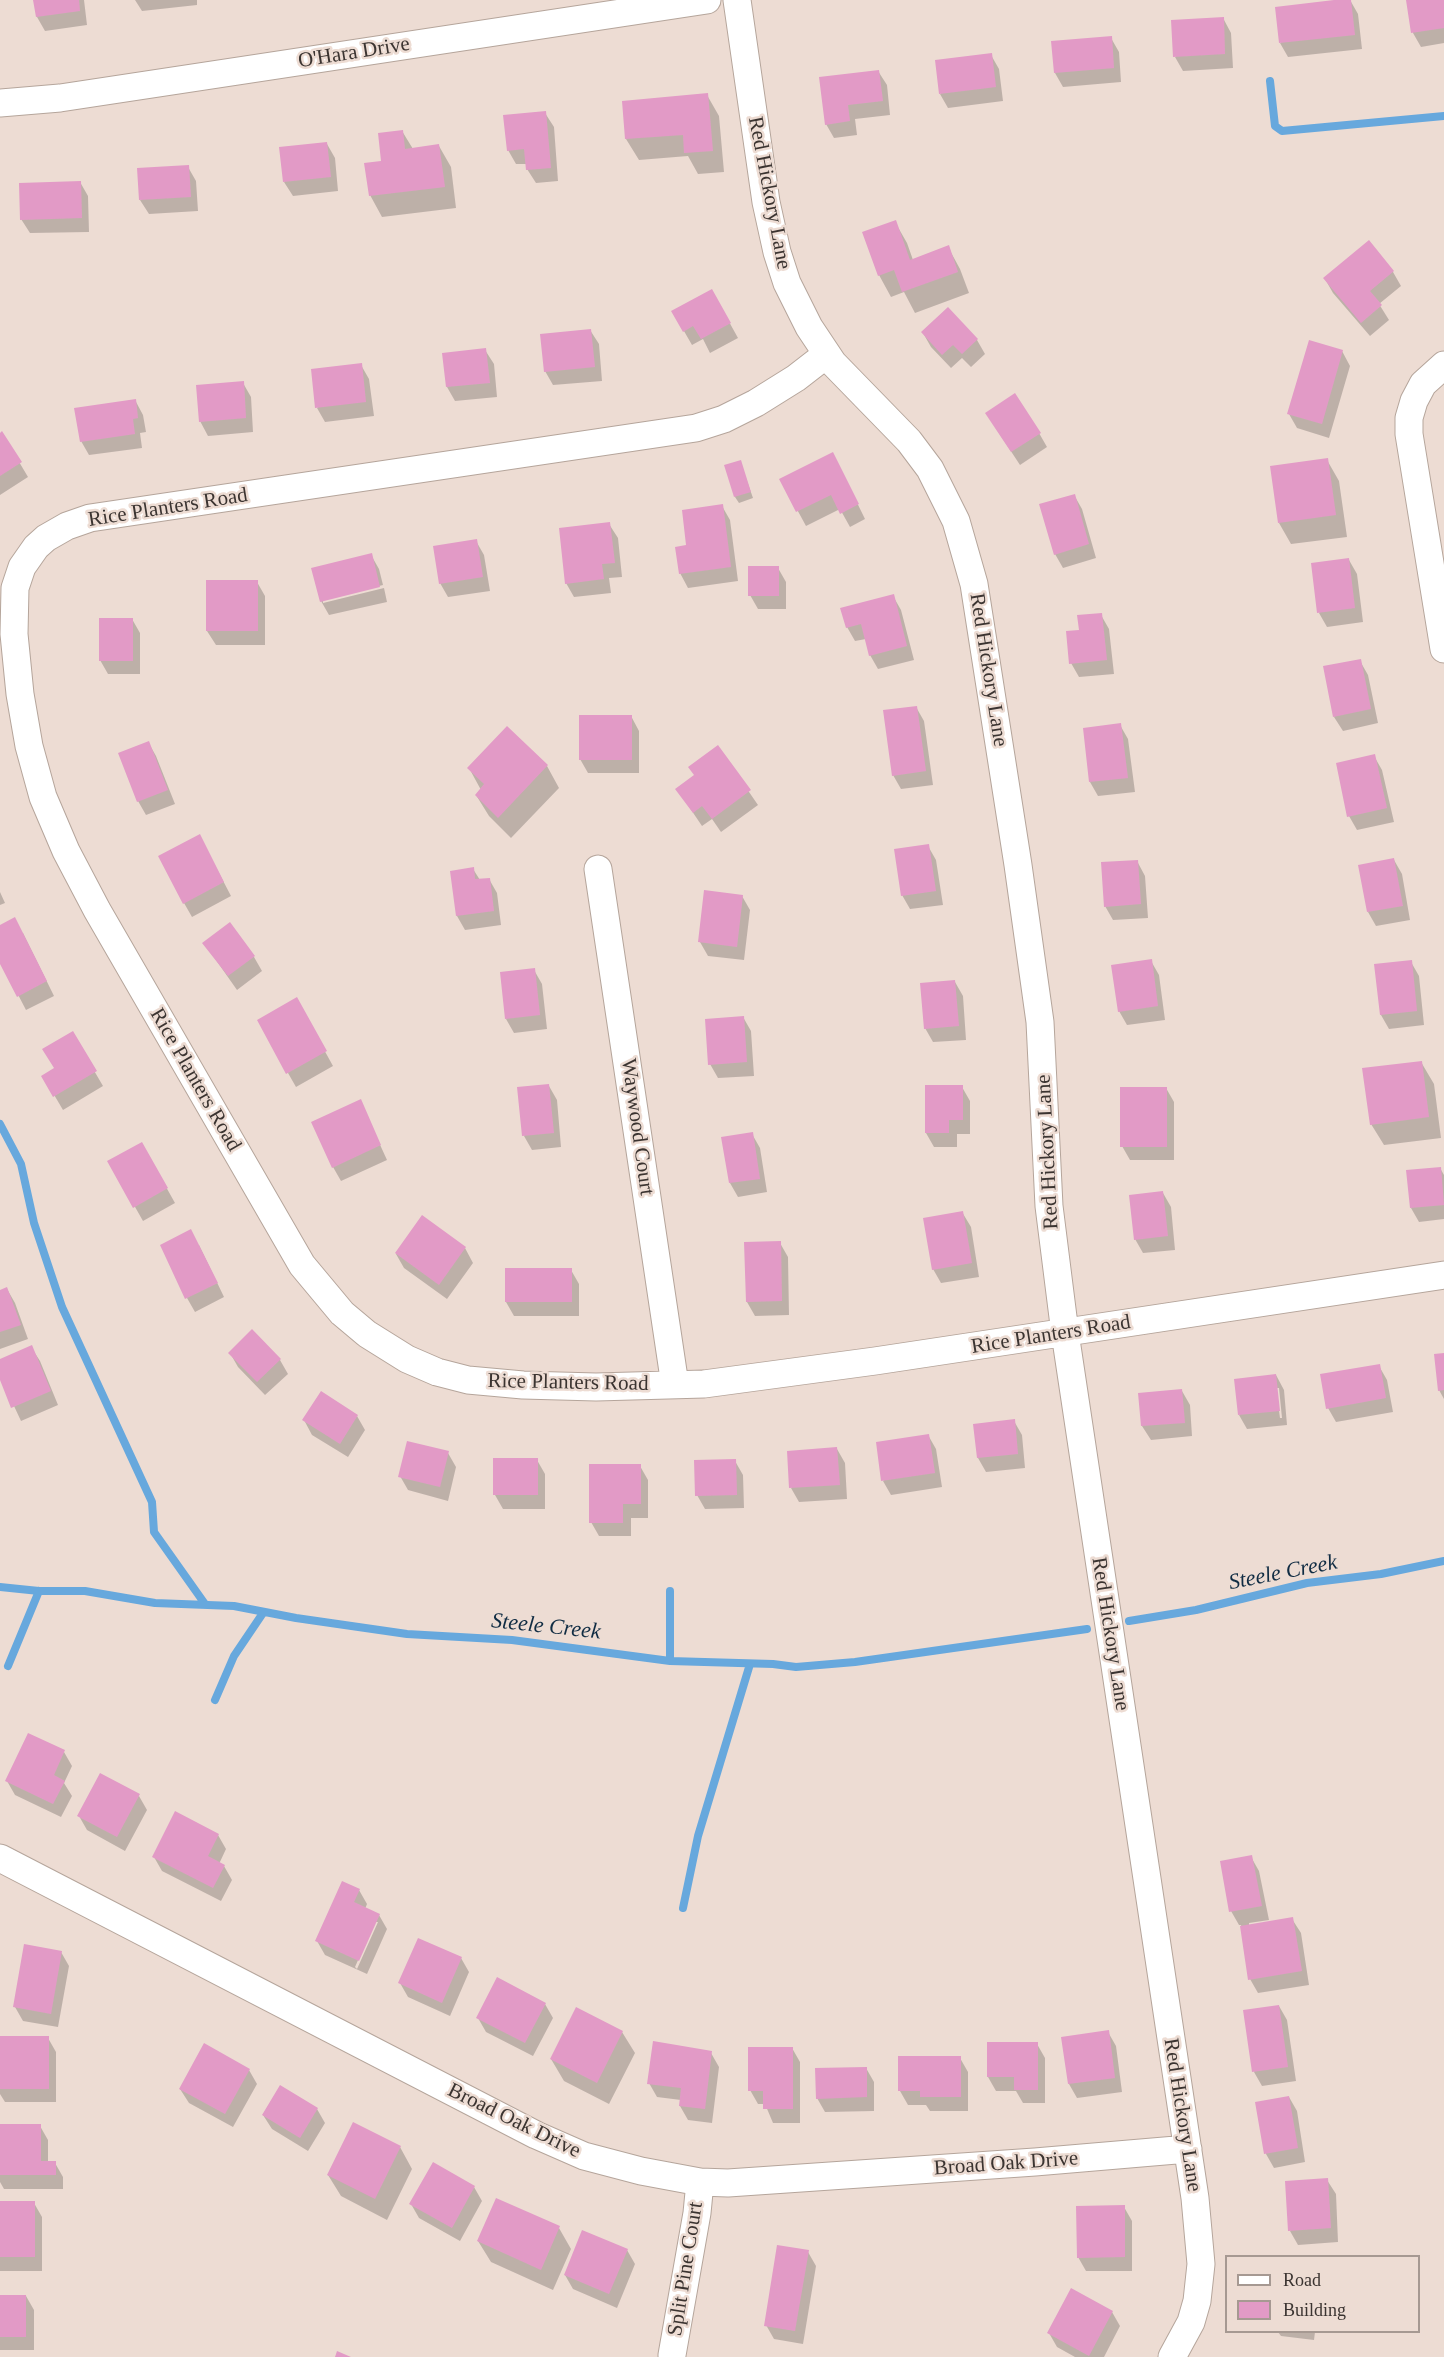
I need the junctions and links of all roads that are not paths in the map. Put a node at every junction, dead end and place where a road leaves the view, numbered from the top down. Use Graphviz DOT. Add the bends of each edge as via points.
graph roads {
  1 [pos="707,0"];
  2 [pos="737,0"];
  3 [pos="0,103"];
  4 [pos="826,354"];
  5 [pos="1444,365"];
  6 [pos="1444,649"];
  7 [pos="598,869"];
  8 [pos="1444,1275"];
  9 [pos="1065,1333"];
  10 [pos="675,1384"];
  11 [pos="0,1858"];
  12 [pos="1188,2149"];
  13 [pos="700,2182"];
  14 [pos="672,2355"];
  15 [pos="1172,2357"];
  1 -- 3 [label="street, O'Hara Drive" via="60,98"];
  2 -- 4 [label="street, Red Hickory Lane" via="766,202 777,252 787,283"];
  4 -- 9 [label="street, Red Hickory Lane" via="909,441 930,470 966,549 1040,1022 1049,1206"];
  4 -- 10 [label="street, Rice Planters Road" via="756,403 696,428 90,518 67,526 36,547 22,567 15,588 14,634 29,746 43,797 66,851 296,1255 322,1292 367,1334 437,1372 468,1380 523,1384"];
  5 -- 6 [label="street" via="1423,384 1409,418 1409,434"];
  7 -- 10 [label="street, Waywood Court"];
  8 -- 9 [label="street, Rice Planters Road"];
  9 -- 10 [label="street, Rice Planters Road" via="704,1384"];
  9 -- 12 [label="street, Red Hickory Lane"];
  11 -- 13 [label="street, Broad Oak Drive" via="536,2135 584,2156"];
  12 -- 13 [label="street, Broad Oak Drive" via="1035,2163"];
  12 -- 15 [label="street, Red Hickory Lane" via="1201,2264 1191,2322"];
  13 -- 14 [label="street, Split Pine Court"];
}
